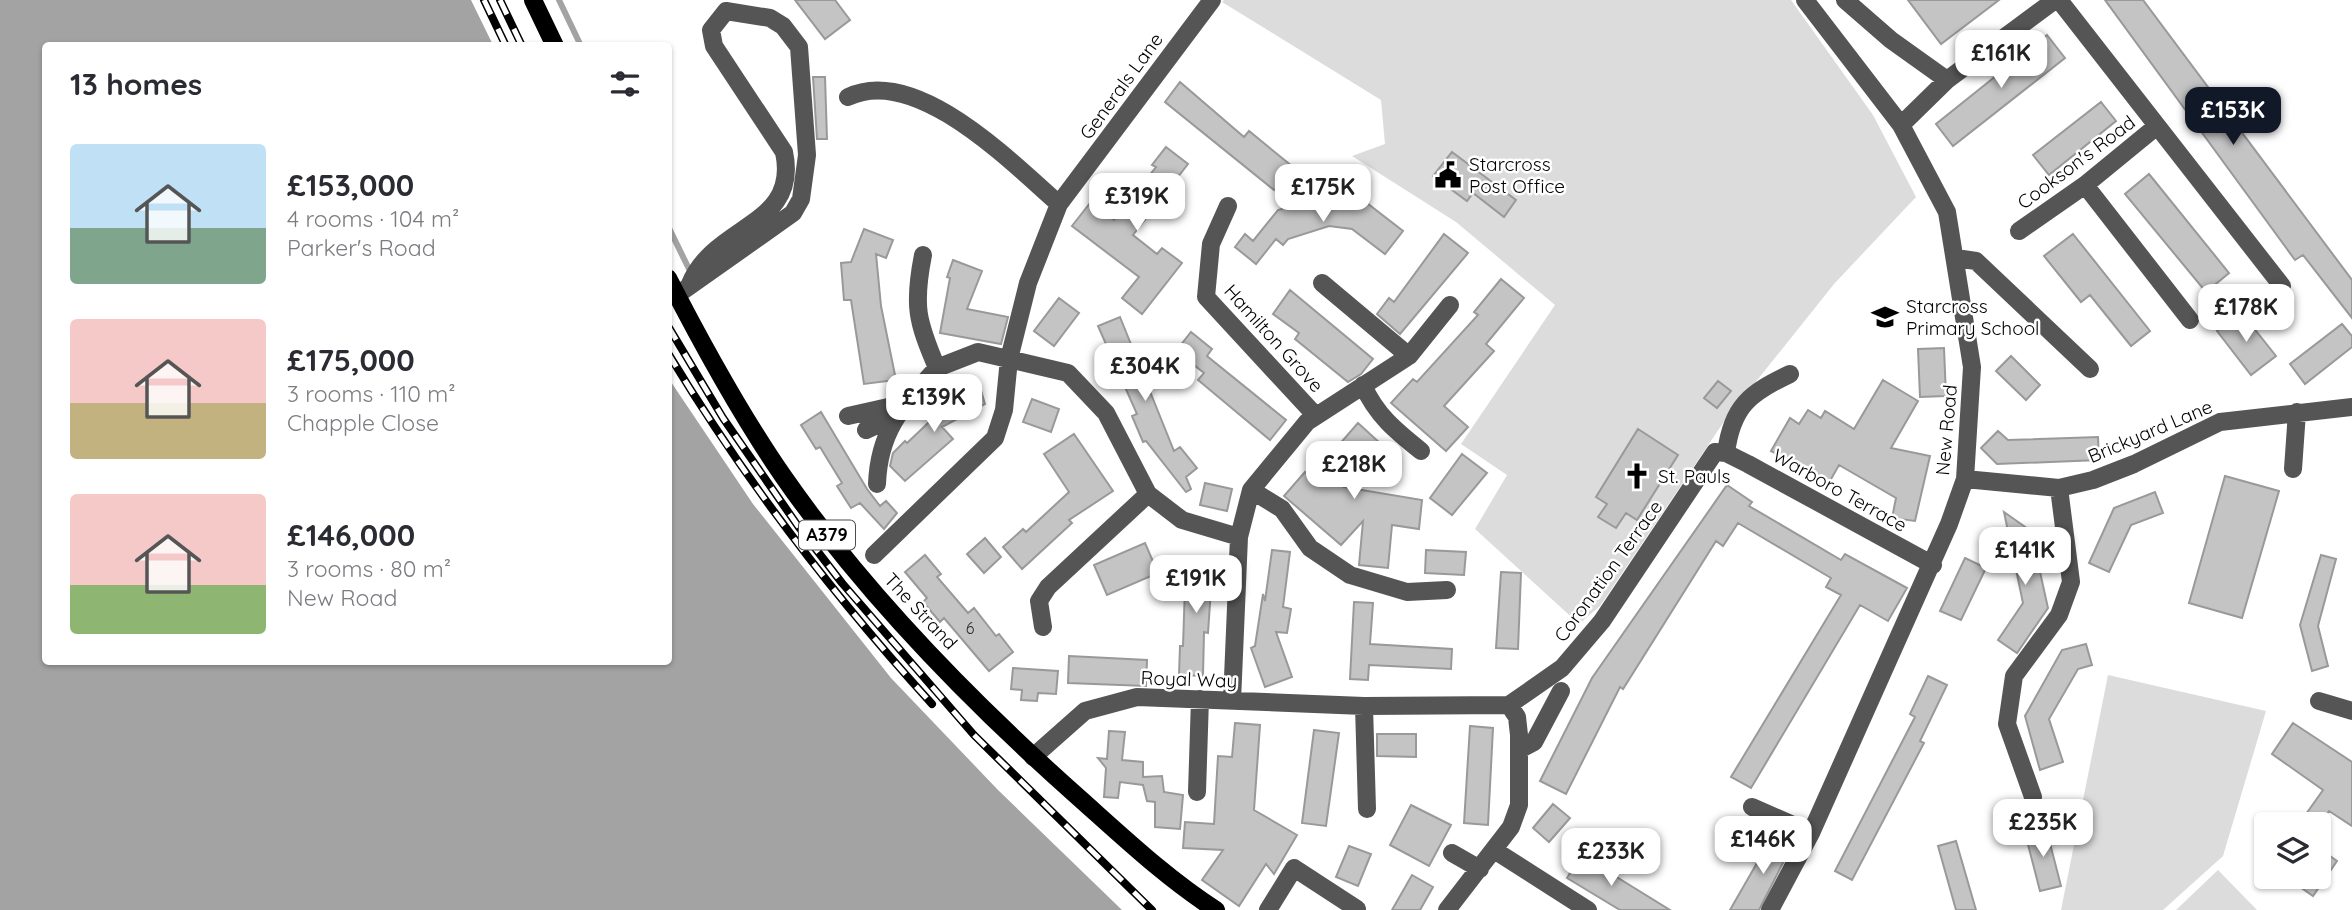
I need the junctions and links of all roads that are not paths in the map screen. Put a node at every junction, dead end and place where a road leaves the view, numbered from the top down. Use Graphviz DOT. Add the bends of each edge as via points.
graph roads {
  1 [pos="533,0"];
  2 [pos="1212,0"];
  3 [pos="1805,0"];
  4 [pos="1845,0"];
  5 [pos="2057,0"];
  6 [pos="553,42"];
  7 [pos="1947,80"];
  8 [pos="848,97"];
  9 [pos="1901,125"];
  10 [pos="2157,126"];
  11 [pos="2085,186"];
  12 [pos="1059,204"];
  13 [pos="1228,206"];
  14 [pos="2019,231"];
  15 [pos="923,256"];
  16 [pos="1956,258"];
  17 [pos="1322,283"];
  18 [pos="679,286"];
  19 [pos="2281,286"];
  20 [pos="1450,305"];
  21 [pos="2190,320"];
  22 [pos="1409,356"];
  23 [pos="1009,359"];
  24 [pos="937,368"];
  25 [pos="2091,369"];
  26 [pos="1790,374"];
  27 [pos="1363,385"];
  28 [pos="2352,407"];
  29 [pos="902,409"];
  30 [pos="2297,412"];
  31 [pos="848,416"];
  32 [pos="1316,416"];
  33 [pos="866,430"];
  34 [pos="1421,451"];
  35 [pos="1726,453"];
  36 [pos="2293,470"];
  37 [pos="1965,478"];
  38 [pos="877,484"];
  39 [pos="2059,488"];
  40 [pos="1251,491"];
  41 [pos="1148,494"];
  42 [pos="1239,537"];
  43 [pos="874,555"];
  44 [pos="1933,565"];
  45 [pos="1447,590"];
  46 [pos="1043,627"];
  47 [pos="1561,691"];
  48 [pos="1200,699"];
  49 [pos="1232,701"];
  50 [pos="2319,701"];
  51 [pos="1509,705"];
  52 [pos="1364,706"];
  53 [pos="2352,711"];
  54 [pos="1519,750"];
  55 [pos="1033,757"];
  56 [pos="1198,792"];
  57 [pos="2033,797"];
  58 [pos="1752,807"];
  59 [pos="1367,809"];
  60 [pos="1811,833"];
  61 [pos="1494,850"];
  62 [pos="1452,852"];
  63 [pos="1480,869"];
  64 [pos="1357,909"];
  65 [pos="1216,910"];
  66 [pos="1268,910"];
  67 [pos="1447,910"];
  68 [pos="1588,910"];
  69 [pos="1770,910"];
  1 -- 6 [label="main road"];
  2 -- 12 [label="street, Generals Lane"];
  3 -- 9 [label="street, New Road"];
  4 -- 7 [label="street"];
  5 -- 7 [label="street"];
  5 -- 10 [label="street"];
  7 -- 9 [label="street"];
  8 -- 12 [label="street" via="876,89 931,106 968,125"];
  9 -- 16 [label="street, New Road" via="1947,212"];
  10 -- 11 [label="street, Cookson's Road"];
  10 -- 19 [label="street"];
  11 -- 14 [label="street, Cookson's Road"];
  11 -- 21 [label="street"];
  12 -- 23 [label="street, Generals Lane" via="1028,284"];
  13 -- 32 [label="street, Hamilton Grove" via="1211,244 1206,297"];
  15 -- 24 [label="street" via="916,291 918,325"];
  16 -- 25 [label="street" via="1976,261"];
  16 -- 37 [label="street, New Road" via="1972,367"];
  17 -- 22 [label="street"];
  18 -- 18 [label="street" via="709,253 767,214 779,202 785,186 784,152 714,46 711,30 726,11 756,13 783,26 799,47 807,155 801,199 793,213"];
  18 -- 55 [label="main road, The Strand / A379" via="743,412 826,534 886,607"];
  20 -- 22 [label="street"];
  22 -- 27 [label="street"];
  23 -- 24 [label="street" via="978,352"];
  23 -- 41 [label="street" via="1068,373 1106,413"];
  23 -- 43 [label="street, Generals Lane" via="995,438"];
  24 -- 29 [label="street"];
  26 -- 35 [label="street" via="1746,398 1732,425"];
  27 -- 32 [label="street"];
  27 -- 34 [label="street" via="1384,422"];
  28 -- 30 [label="street, Brickyard Lane"];
  29 -- 31 [label="street"];
  29 -- 33 [label="street"];
  29 -- 38 [label="street" via="887,430 878,458"];
  30 -- 36 [label="street"];
  30 -- 39 [label="street, Brickyard Lane" via="2220,422 2134,464"];
  32 -- 40 [label="street"];
  35 -- 44 [label="street, Warboro Terrace"];
  35 -- 51 [label="street, Coronation Terrace" via="1715,452 1602,621 1562,668"];
  37 -- 39 [label="street, Brickyard Lane"];
  37 -- 44 [label="street, New Road"];
  39 -- 57 [label="street" via="2071,582 2059,615 2014,676 2007,724"];
  40 -- 42 [label="street"];
  40 -- 45 [label="street" via="1282,509 1310,548 1350,575 1407,592"];
  41 -- 42 [label="street" via="1182,520"];
  41 -- 46 [label="street" via="1048,587 1039,601"];
  42 -- 49 [label="street"];
  44 -- 60 [label="street, New Road"];
  47 -- 54 [label="street" via="1534,742"];
  48 -- 49 [label="street, Royal Way"];
  48 -- 55 [label="street, Royal Way" via="1136,697 1094,707"];
  48 -- 56 [label="street"];
  49 -- 52 [label="street, Royal Way"];
  50 -- 53 [label="street"];
  51 -- 52 [label="street, Royal Way"];
  51 -- 54 [label="street" via="1517,717"];
  52 -- 59 [label="street"];
  54 -- 61 [label="street" via="1518,805 1511,827"];
  55 -- 65 [label="main road, The Strand / A379" via="1162,871"];
  58 -- 60 [label="street"];
  60 -- 69 [label="street, New Road"];
  61 -- 63 [label="street"];
  61 -- 68 [label="street"];
  62 -- 63 [label="street"];
  63 -- 67 [label="street"];
  64 -- 66 [label="street" via="1294,868"];
}
